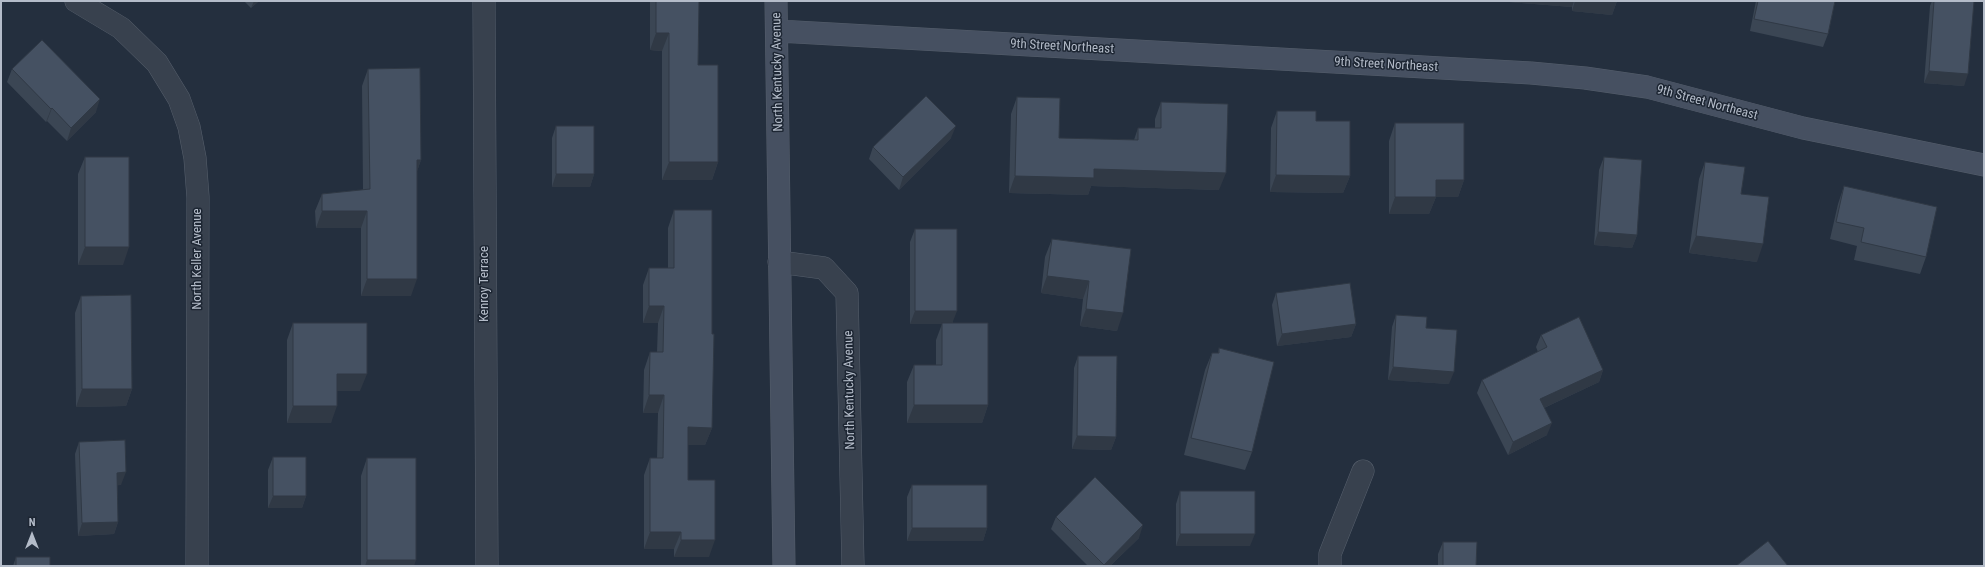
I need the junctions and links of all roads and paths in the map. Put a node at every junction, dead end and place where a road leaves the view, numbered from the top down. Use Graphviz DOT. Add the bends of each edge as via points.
graph roads {
  1 [pos="76,1"];
  2 [pos="484,1"];
  3 [pos="776,1"];
  4 [pos="778,31"];
  5 [pos="1984,165"];
  6 [pos="779,262"];
  7 [pos="1363,471"];
  8 [pos="197,566"];
  9 [pos="487,566"];
  10 [pos="784,566"];
  11 [pos="853,566"];
  12 [pos="1330,566"];
  1 -- 8 [label="street, North Keller Avenue" via="121,28 157,63 179,99 189,127 198,197"];
  2 -- 9 [label="street, Kenroy Terrace"];
  3 -- 4 [label="street, North Kentucky Avenue"];
  4 -- 5 [label="street, 9th Street Northeast" via="1585,78 1648,87 1803,128"];
  4 -- 6 [label="street, North Kentucky Avenue"];
  6 -- 10 [label="street, North Kentucky Avenue"];
  6 -- 11 [label="street, North Kentucky Avenue" via="824,268 847,293"];
  7 -- 12 [label="street" via="1330,554"];
}
